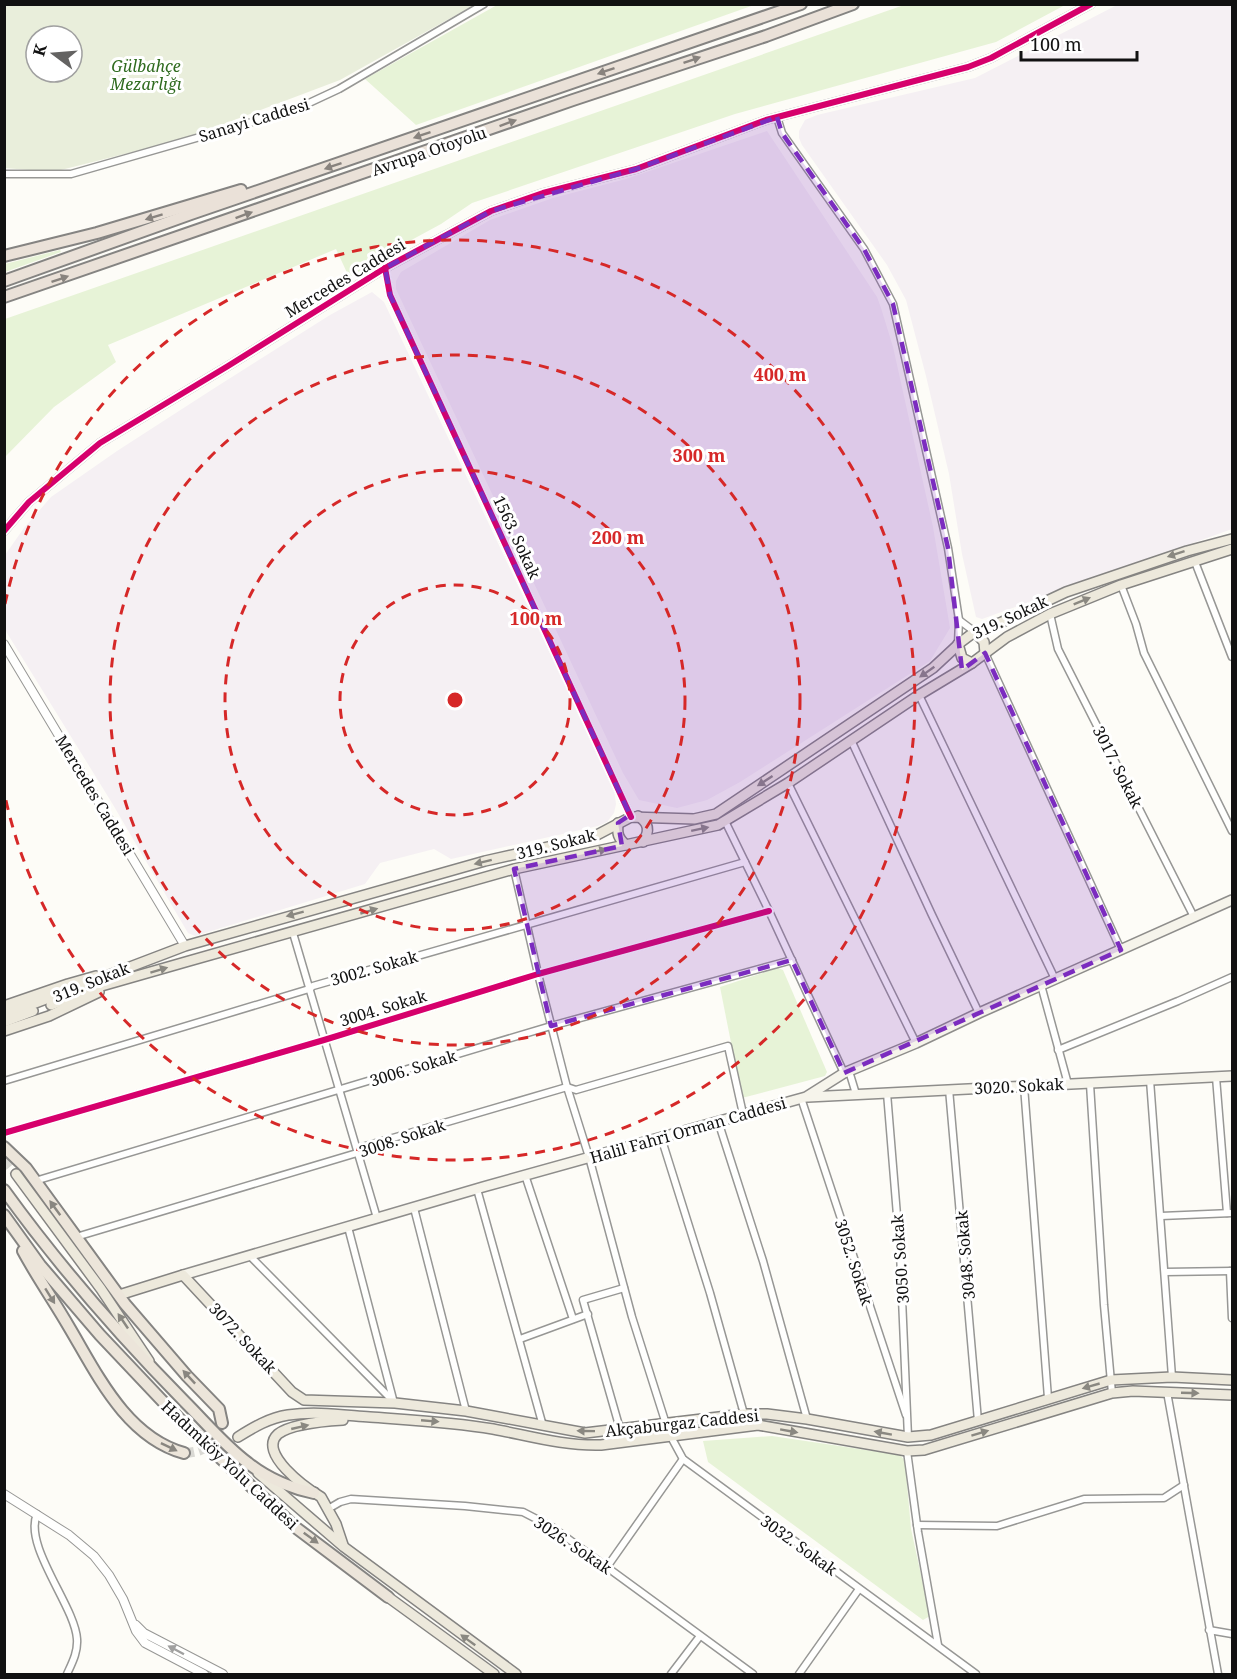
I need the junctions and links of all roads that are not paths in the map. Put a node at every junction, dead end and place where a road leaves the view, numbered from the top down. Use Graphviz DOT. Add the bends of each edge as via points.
graph roads {
  1 [pos="484,4"];
  2 [pos="801,4"];
  3 [pos="853,4"];
  4 [pos="1091,4"];
  5 [pos="777,117"];
  6 [pos="4,174"];
  7 [pos="272,187"];
  8 [pos="4,256"];
  9 [pos="385,268"];
  10 [pos="4,281"];
  11 [pos="4,297"];
  12 [pos="4,531"];
  13 [pos="1233,539"];
  14 [pos="1233,549"];
  15 [pos="1195,562"];
  16 [pos="1120,585"];
  17 [pos="1050,614"];
  18 [pos="959,620"];
  19 [pos="975,632"];
  20 [pos="4,644"];
  21 [pos="958,644"];
  22 [pos="985,653"];
  23 [pos="1233,657"];
  24 [pos="972,663"];
  25 [pos="919,695"];
  26 [pos="852,740"];
  27 [pos="788,783"];
  28 [pos="635,816"];
  29 [pos="725,821"];
  30 [pos="618,823"];
  31 [pos="1233,831"];
  32 [pos="643,842"];
  33 [pos="626,845"];
  34 [pos="746,862"];
  35 [pos="514,869"];
  36 [pos="1233,900"];
  37 [pos="770,911"];
  38 [pos="1194,917"];
  39 [pos="526,923"];
  40 [pos="293,933"];
  41 [pos="186,946"];
  42 [pos="1121,950"];
  43 [pos="792,960"];
  44 [pos="111,974"];
  45 [pos="538,974"];
  46 [pos="1233,977"];
  47 [pos="129,979"];
  48 [pos="1055,979"];
  49 [pos="1041,985"];
  50 [pos="309,989"];
  51 [pos="4,1006"];
  52 [pos="979,1013"];
  53 [pos="4,1015"];
  54 [pos="4,1022"];
  55 [pos="551,1026"];
  56 [pos="4,1031"];
  57 [pos="324,1040"];
  58 [pos="916,1043"];
  59 [pos="1058,1050"];
  60 [pos="846,1072"];
  61 [pos="1233,1076"];
  62 [pos="1216,1077"];
  63 [pos="1150,1080"];
  64 [pos="4,1081"];
  65 [pos="1068,1084"];
  66 [pos="1090,1084"];
  67 [pos="1024,1086"];
  68 [pos="567,1087"];
  69 [pos="949,1089"];
  70 [pos="339,1091"];
  71 [pos="887,1093"];
  72 [pos="856,1094"];
  73 [pos="803,1098"];
  74 [pos="743,1114"];
  75 [pos="718,1121"];
  76 [pos="4,1133"];
  77 [pos="661,1137"];
  78 [pos="4,1145"];
  79 [pos="357,1153"];
  80 [pos="589,1157"];
  81 [pos="16,1174"];
  82 [pos="525,1175"];
  83 [pos="35,1181"];
  84 [pos="477,1189"];
  85 [pos="4,1190"];
  86 [pos="414,1208"];
  87 [pos="1230,1213"];
  88 [pos="4,1215"];
  89 [pos="1161,1215"];
  90 [pos="376,1218"];
  91 [pos="13,1226"];
  92 [pos="348,1227"];
  93 [pos="76,1237"];
  94 [pos="250,1256"];
  95 [pos="1231,1271"];
  96 [pos="1165,1272"];
  97 [pos="183,1275"];
  98 [pos="624,1288"];
  99 [pos="119,1295"];
  100 [pos="588,1314"];
  101 [pos="1233,1318"];
  102 [pos="573,1319"];
  103 [pos="520,1339"];
  104 [pos="154,1371"];
  105 [pos="1172,1377"];
  106 [pos="1111,1380"];
  107 [pos="1233,1380"];
  108 [pos="1167,1392"];
  109 [pos="1112,1393"];
  110 [pos="1233,1395"];
  111 [pos="1048,1398"];
  112 [pos="304,1400"];
  113 [pos="395,1403"];
  114 [pos="466,1411"];
  115 [pos="744,1414"];
  116 [pos="372,1418"];
  117 [pos="807,1419"];
  118 [pos="978,1421"];
  119 [pos="666,1424"];
  120 [pos="909,1424"];
  121 [pos="466,1425"];
  122 [pos="543,1426"];
  123 [pos="218,1428"];
  124 [pos="620,1429"];
  125 [pos="670,1435"];
  126 [pos="238,1437"];
  127 [pos="908,1437"];
  128 [pos="907,1451"];
  129 [pos="184,1453"];
  130 [pos="683,1459"];
  131 [pos="247,1463"];
  132 [pos="1184,1485"];
  133 [pos="314,1493"];
  134 [pos="4,1494"];
  135 [pos="328,1509"];
  136 [pos="37,1514"];
  137 [pos="917,1525"];
  138 [pos="344,1547"];
  139 [pos="607,1567"];
  140 [pos="859,1589"];
  141 [pos="388,1597"];
  142 [pos="132,1621"];
  143 [pos="1209,1630"];
  144 [pos="1233,1634"];
  145 [pos="700,1636"];
  146 [pos="938,1645"];
  147 [pos="67,1674"];
  148 [pos="204,1674"];
  149 [pos="223,1674"];
  150 [pos="494,1674"];
  151 [pos="516,1674"];
  152 [pos="671,1674"];
  153 [pos="753,1674"];
  154 [pos="799,1674"];
  155 [pos="976,1674"];
  156 [pos="1218,1674"];
  1 -- 6 [label="street, Sanayi Caddesi" via="346,85 294,110 71,174"];
  2 -- 7 [label="highway, Avrupa Otoyolu, one-way"];
  11 -- 3 [label="highway, Avrupa Otoyolu, one-way"];
  4 -- 5 [label="street, Mercedes Caddesi" via="975,65"];
  5 -- 9 [label="street, Mercedes Caddesi" via="636,169 491,211"];
  5 -- 18 [label="street" via="782,133 864,249 893,304 948,548"];
  7 -- 8 [label="highway, one-way" via="217,197"];
  7 -- 10 [label="highway, Avrupa Otoyolu"];
  9 -- 12 [label="street, Mercedes Caddesi" via="100,442 29,502"];
  9 -- 28 [label="street, 1563. Sokak" via="390,295"];
  13 -- 19 [label="main road, 319. Sokak, one-way" via="1187,550 1066,592"];
  14 -- 15 [label="main road, 319. Sokak"];
  15 -- 16 [label="main road, 319. Sokak"];
  15 -- 23 [label="street"];
  17 -- 16 [label="main road, 319. Sokak, one-way"];
  16 -- 31 [label="street" via="1144,653"];
  17 -- 22 [label="main road, 319. Sokak"];
  17 -- 38 [label="street, 3017. Sokak" via="1062,658"];
  18 -- 19 [label="street"];
  18 -- 21 [label="street"];
  19 -- 21 [label="main road, 319. Sokak"];
  19 -- 22 [label="main road" via="983,640"];
  20 -- 41 [label="street, Mercedes Caddesi"];
  21 -- 24 [label="main road" via="962,658"];
  21 -- 28 [label="main road, 319. Sokak, one-way" via="933,668 716,814 694,819"];
  22 -- 24 [label="main road, 319. Sokak"];
  22 -- 42 [label="street"];
  24 -- 25 [label="main road, 319. Sokak"];
  25 -- 26 [label="main road, 319. Sokak"];
  25 -- 48 [label="street"];
  26 -- 27 [label="main road, 319. Sokak"];
  26 -- 52 [label="street"];
  27 -- 29 [label="main road, 319. Sokak"];
  27 -- 58 [label="street"];
  28 -- 30 [label="main road, 319. Sokak"];
  28 -- 32 [label="main road" via="648,826"];
  32 -- 29 [label="main road, 319. Sokak, one-way"];
  29 -- 34 [label="street"];
  30 -- 33 [label="main road" via="617,833"];
  30 -- 41 [label="main road, 319. Sokak, one-way" via="593,837 485,861"];
  32 -- 33 [label="main road, 319. Sokak"];
  35 -- 33 [label="main road, 319. Sokak, one-way"];
  34 -- 37 [label="street"];
  34 -- 39 [label="street, 3002. Sokak"];
  35 -- 39 [label="street"];
  40 -- 35 [label="main road, 319. Sokak, one-way"];
  36 -- 38 [label="main road, Halil Fahri Orman Caddesi"];
  37 -- 43 [label="street"];
  37 -- 45 [label="street, 3004. Sokak"];
  38 -- 42 [label="main road, Halil Fahri Orman Caddesi"];
  39 -- 45 [label="street"];
  39 -- 50 [label="street, 3002. Sokak"];
  47 -- 40 [label="main road, 319. Sokak, one-way"];
  40 -- 50 [label="street"];
  41 -- 44 [label="main road, 319. Sokak"];
  42 -- 48 [label="main road, Halil Fahri Orman Caddesi"];
  43 -- 55 [label="street, 3006. Sokak"];
  43 -- 60 [label="street"];
  44 -- 51 [label="main road" via="88,977"];
  44 -- 53 [label="main road, 319. Sokak"];
  45 -- 55 [label="street"];
  45 -- 57 [label="street, 3004. Sokak"];
  46 -- 59 [label="street"];
  47 -- 54 [label="main road, 319. Sokak"];
  47 -- 56 [label="main road"];
  48 -- 49 [label="main road, Halil Fahri Orman Caddesi"];
  49 -- 52 [label="main road, Halil Fahri Orman Caddesi"];
  49 -- 59 [label="street"];
  50 -- 57 [label="street"];
  50 -- 64 [label="street, 3002. Sokak"];
  52 -- 58 [label="main road, Halil Fahri Orman Caddesi"];
  55 -- 68 [label="street"];
  55 -- 70 [label="street, 3006. Sokak"];
  57 -- 70 [label="street"];
  57 -- 76 [label="street, 3004. Sokak"];
  58 -- 60 [label="main road, Halil Fahri Orman Caddesi"];
  59 -- 65 [label="street"];
  60 -- 72 [label="street"];
  60 -- 73 [label="main road, Halil Fahri Orman Caddesi"];
  61 -- 62 [label="main road, 3020. Sokak"];
  62 -- 63 [label="main road, 3020. Sokak"];
  62 -- 87 [label="street"];
  63 -- 66 [label="main road, 3020. Sokak"];
  63 -- 89 [label="street"];
  65 -- 66 [label="main road, 3020. Sokak"];
  65 -- 67 [label="main road, 3020. Sokak"];
  66 -- 106 [label="street"];
  67 -- 69 [label="main road, 3020. Sokak"];
  67 -- 111 [label="street"];
  68 -- 74 [label="street, 3008. Sokak" via="576,1090 728,1046"];
  68 -- 79 [label="street, 3008. Sokak" via="362,1147"];
  68 -- 80 [label="street"];
  69 -- 71 [label="main road, 3020. Sokak"];
  69 -- 118 [label="street, 3048. Sokak"];
  70 -- 79 [label="street"];
  70 -- 83 [label="street, 3006. Sokak"];
  71 -- 72 [label="main road, 3020. Sokak"];
  71 -- 120 [label="street, 3050. Sokak"];
  72 -- 73 [label="main road, 3020. Sokak"];
  73 -- 74 [label="main road, Halil Fahri Orman Caddesi"];
  73 -- 120 [label="street, 3052. Sokak"];
  74 -- 75 [label="main road, Halil Fahri Orman Caddesi"];
  75 -- 77 [label="main road, Halil Fahri Orman Caddesi"];
  75 -- 117 [label="street" via="763,1261"];
  77 -- 80 [label="main road, Halil Fahri Orman Caddesi"];
  77 -- 115 [label="street"];
  78 -- 83 [label="highway"];
  79 -- 90 [label="street"];
  79 -- 93 [label="street, 3008. Sokak"];
  80 -- 82 [label="main road, Halil Fahri Orman Caddesi"];
  80 -- 98 [label="street"];
  104 -- 81 [label="main road, one-way" via="101,1289"];
  82 -- 84 [label="main road, Halil Fahri Orman Caddesi"];
  82 -- 102 [label="street"];
  93 -- 83 [label="highway, one-way"];
  84 -- 86 [label="main road, Halil Fahri Orman Caddesi"];
  84 -- 103 [label="street"];
  85 -- 104 [label="highway, Hadımköy Yolu Caddesi" via="59,1262"];
  86 -- 90 [label="main road, Halil Fahri Orman Caddesi"];
  86 -- 114 [label="street"];
  87 -- 89 [label="street"];
  88 -- 91 [label="highway, Hadımköy Yolu Caddesi"];
  89 -- 96 [label="street"];
  90 -- 92 [label="main road, Halil Fahri Orman Caddesi"];
  91 -- 129 [label="highway, one-way" via="33,1269 111,1396 154,1439"];
  91 -- 141 [label="highway, Hadımköy Yolu Caddesi, one-way" via="99,1335 187,1427 295,1527"];
  92 -- 94 [label="main road, Halil Fahri Orman Caddesi"];
  92 -- 113 [label="street"];
  93 -- 99 [label="highway"];
  94 -- 97 [label="main road, Halil Fahri Orman Caddesi"];
  94 -- 113 [label="street"];
  95 -- 96 [label="street"];
  95 -- 101 [label="street"];
  96 -- 105 [label="street"];
  97 -- 99 [label="main road, Halil Fahri Orman Caddesi"];
  97 -- 112 [label="main road, 3072. Sokak" via="292,1392"];
  98 -- 100 [label="street" via="583,1300"];
  98 -- 119 [label="street"];
  123 -- 99 [label="highway, one-way" via="219,1409"];
  100 -- 102 [label="street"];
  100 -- 124 [label="street"];
  102 -- 103 [label="street"];
  103 -- 122 [label="street"];
  104 -- 123 [label="highway, Hadımköy Yolu Caddesi"];
  105 -- 106 [label="main road, Akçaburgaz Caddesi"];
  105 -- 107 [label="main road, Akçaburgaz Caddesi"];
  106 -- 109 [label="street"];
  106 -- 111 [label="main road, Akçaburgaz Caddesi, one-way"];
  108 -- 109 [label="main road, Akçaburgaz Caddesi"];
  108 -- 110 [label="main road, Akçaburgaz Caddesi, one-way"];
  108 -- 132 [label="street"];
  128 -- 109 [label="main road, Akçaburgaz Caddesi, one-way" via="924,1450"];
  111 -- 118 [label="main road, Akçaburgaz Caddesi"];
  112 -- 113 [label="main road, Akçaburgaz Caddesi"];
  113 -- 114 [label="main road, Akçaburgaz Caddesi"];
  114 -- 121 [label="main road"];
  114 -- 122 [label="main road, Akçaburgaz Caddesi"];
  115 -- 117 [label="main road, Akçaburgaz Caddesi"];
  115 -- 119 [label="main road, Akçaburgaz Caddesi"];
  116 -- 121 [label="main road, Akçaburgaz Caddesi, one-way"];
  116 -- 126 [label="main road" via="286,1415 260,1423"];
  133 -- 116 [label="main road, one-way" via="277,1459 274,1439 285,1430 304,1425"];
  127 -- 117 [label="main road, Akçaburgaz Caddesi, one-way"];
  118 -- 127 [label="main road, Akçaburgaz Caddesi" via="931,1435"];
  119 -- 124 [label="main road, Akçaburgaz Caddesi"];
  120 -- 127 [label="street, 3050. Sokak"];
  121 -- 125 [label="main road, Akçaburgaz Caddesi" via="580,1446"];
  124 -- 122 [label="main road, Akçaburgaz Caddesi, one-way" via="585,1433"];
  123 -- 131 [label="highway, Hadımköy Yolu Caddesi"];
  125 -- 128 [label="main road, Akçaburgaz Caddesi, one-way" via="758,1425"];
  125 -- 130 [label="street, 3032. Sokak"];
  128 -- 137 [label="street"];
  130 -- 139 [label="street"];
  130 -- 140 [label="street, 3032. Sokak"];
  131 -- 133 [label="highway, Hadımköy Yolu Caddesi" via="278,1482"];
  131 -- 138 [label="main road, Hadımköy Yolu Caddesi"];
  132 -- 137 [label="street" via="1164,1498 1084,1500 997,1526"];
  132 -- 143 [label="street"];
  133 -- 135 [label="main road"];
  134 -- 136 [label="street"];
  135 -- 138 [label="main road"];
  135 -- 139 [label="street, 3026. Sokak" via="351,1499 523,1512 552,1527"];
  136 -- 142 [label="street" via="94,1556 109,1575"];
  136 -- 147 [label="street" via="33,1523 40,1551 76,1631 77,1651"];
  137 -- 146 [label="street"];
  151 -- 138 [label="main road, Hadımköy Yolu Caddesi, one-way"];
  139 -- 145 [label="street, 3026. Sokak"];
  140 -- 146 [label="street, 3032. Sokak"];
  140 -- 154 [label="street"];
  141 -- 150 [label="main road, Hadımköy Yolu Caddesi"];
  142 -- 148 [label="street" via="145,1643"];
  149 -- 142 [label="street, one-way" via="144,1633"];
  143 -- 144 [label="street"];
  143 -- 156 [label="street"];
  145 -- 152 [label="street"];
  145 -- 153 [label="street, 3026. Sokak"];
  146 -- 155 [label="street, 3032. Sokak"];
}
